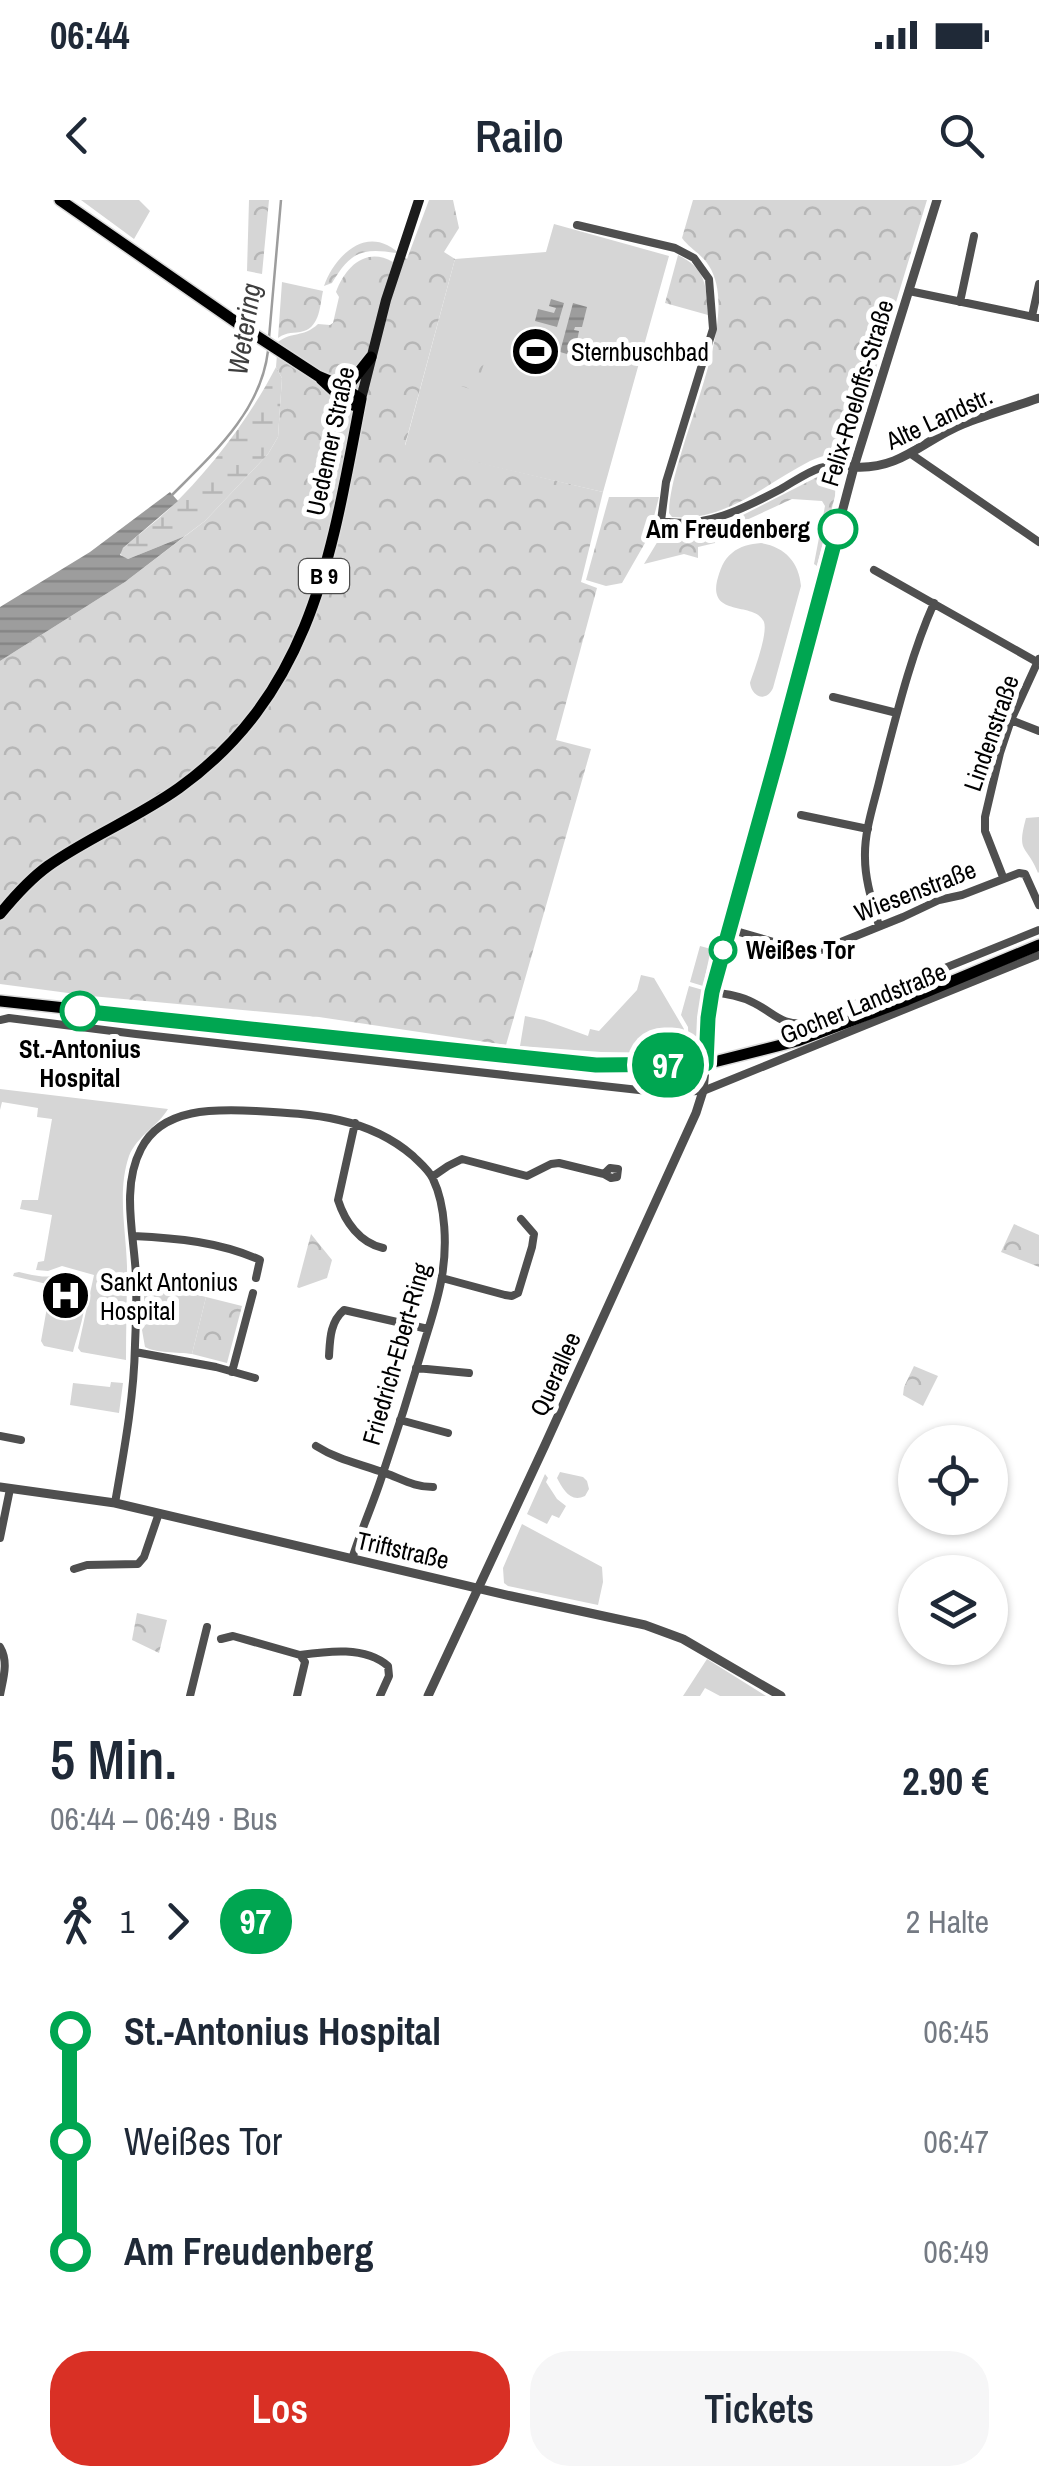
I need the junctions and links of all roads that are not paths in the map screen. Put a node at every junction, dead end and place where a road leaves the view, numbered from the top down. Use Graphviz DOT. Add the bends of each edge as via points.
graph roads {
  1 [pos="60,200"];
  2 [pos="419,200"];
  3 [pos="937,200"];
  4 [pos="578,225"];
  5 [pos="974,236"];
  6 [pos="1039,284"];
  7 [pos="909,291"];
  8 [pos="960,302"];
  9 [pos="1035,317"];
  10 [pos="370,358"];
  11 [pos="318,376"];
  12 [pos="337,384"];
  13 [pos="1039,398"];
  14 [pos="360,403"];
  15 [pos="912,454"];
  16 [pos="854,467"];
  17 [pos="1039,542"];
  18 [pos="874,570"];
  19 [pos="934,602"];
  20 [pos="1038,660"];
  21 [pos="834,697"];
  22 [pos="897,713"];
  23 [pos="1011,720"];
  24 [pos="1039,731"];
  25 [pos="800,816"];
  26 [pos="868,829"];
  27 [pos="1003,877"];
  28 [pos="1039,905"];
  29 [pos="0,914"];
  30 [pos="880,926"];
  31 [pos="729,929"];
  32 [pos="1039,930"];
  33 [pos="1039,946"];
  34 [pos="1039,955"];
  35 [pos="0,992"];
  36 [pos="712,992"];
  37 [pos="7,1002"];
  38 [pos="0,1020"];
  39 [pos="706,1064"];
  40 [pos="702,1095"];
  41 [pos="355,1123"];
  42 [pos="604,1174"];
  43 [pos="432,1177"];
  44 [pos="521,1219"];
  45 [pos="133,1236"];
  46 [pos="383,1248"];
  47 [pos="256,1278"];
  48 [pos="442,1278"];
  49 [pos="252,1293"];
  50 [pos="428,1330"];
  51 [pos="135,1352"];
  52 [pos="329,1356"];
  53 [pos="416,1368"];
  54 [pos="232,1372"];
  55 [pos="469,1373"];
  56 [pos="255,1378"];
  57 [pos="400,1420"];
  58 [pos="448,1433"];
  59 [pos="0,1436"];
  60 [pos="21,1440"];
  61 [pos="316,1446"];
  62 [pos="384,1472"];
  63 [pos="432,1487"];
  64 [pos="5,1488"];
  65 [pos="114,1503"];
  66 [pos="159,1512"];
  67 [pos="0,1538"];
  68 [pos="352,1559"];
  69 [pos="74,1569"];
  70 [pos="478,1588"];
  71 [pos="206,1627"];
  72 [pos="222,1639"];
  73 [pos="0,1647"];
  74 [pos="300,1655"];
  75 [pos="0,1695"];
  76 [pos="190,1696"];
  77 [pos="297,1696"];
  78 [pos="380,1696"];
  79 [pos="428,1696"];
  80 [pos="780,1696"];
  1 -- 11 [label="main road"];
  2 -- 10 [label="main road, Uedemer Straße"];
  3 -- 7 [label="street, Felix-Roeloffs-Straße"];
  4 -- 16 [label="street" via="675,248 694,258 709,280 713,329 666,482 661,521 720,518 814,470"];
  5 -- 8 [label="street"];
  6 -- 9 [label="street"];
  7 -- 8 [label="street"];
  7 -- 16 [label="street, Felix-Roeloffs-Straße"];
  8 -- 9 [label="street"];
  10 -- 12 [label="main road" via="352,381"];
  10 -- 14 [label="main road, Uedemer Straße"];
  11 -- 12 [label="main road"];
  11 -- 14 [label="main road" via="344,400"];
  12 -- 14 [label="main road"];
  13 -- 15 [label="street, Alte Landstr." via="964,424"];
  14 -- 29 [label="main road, Uedemer Straße / B 9" via="322,582 292,656 260,706 182,786 52,863"];
  15 -- 16 [label="street, Alte Landstr." via="882,466"];
  15 -- 17 [label="street"];
  16 -- 31 [label="street, Felix-Roeloffs-Straße"];
  18 -- 19 [label="street"];
  19 -- 20 [label="street"];
  19 -- 22 [label="street"];
  20 -- 23 [label="street, Lindenstraße"];
  21 -- 22 [label="street"];
  22 -- 26 [label="street"];
  23 -- 24 [label="street"];
  23 -- 27 [label="street, Lindenstraße" via="985,816"];
  25 -- 26 [label="street"];
  26 -- 30 [label="street" via="866,876"];
  27 -- 28 [label="street, Wiesenstraße" via="1025,874"];
  27 -- 30 [label="street, Wiesenstraße"];
  30 -- 31 [label="street, Wiesenstraße" via="821,950"];
  31 -- 36 [label="street, Felix-Roeloffs-Straße"];
  32 -- 36 [label="street, Gocher Landstraße" via="808,1023 786,1023 754,1003"];
  33 -- 39 [label="main road, Gocher Landstraße" via="797,1041"];
  34 -- 40 [label="street, Gocher Landstraße"];
  35 -- 37 [label="main road"];
  36 -- 39 [label="street, Felix-Roeloffs-Straße"];
  37 -- 39 [label="main road, Gocher Landstraße" via="596,1065"];
  38 -- 40 [label="street"];
  39 -- 40 [label="street, Querallee"];
  40 -- 70 [label="street, Querallee"];
  41 -- 43 [label="street" via="404,1149"];
  41 -- 45 [label="street" via="281,1111 210,1110 164,1124 134,1167"];
  41 -- 46 [label="street" via="338,1200 364,1242"];
  42 -- 43 [label="street" via="558,1163 527,1176 462,1160"];
  43 -- 48 [label="street, Friedrich-Ebert-Ring" via="443,1219"];
  44 -- 48 [label="street" via="534,1234 518,1293"];
  45 -- 47 [label="street" via="248,1254 260,1260"];
  45 -- 51 [label="street"];
  48 -- 50 [label="street, Friedrich-Ebert-Ring"];
  49 -- 54 [label="street"];
  50 -- 52 [label="street" via="344,1310 332,1327"];
  50 -- 53 [label="street, Friedrich-Ebert-Ring"];
  51 -- 54 [label="street"];
  51 -- 65 [label="street"];
  53 -- 55 [label="street"];
  53 -- 57 [label="street, Friedrich-Ebert-Ring"];
  54 -- 56 [label="street"];
  57 -- 58 [label="street"];
  57 -- 62 [label="street, Friedrich-Ebert-Ring"];
  59 -- 60 [label="street"];
  61 -- 62 [label="street"];
  62 -- 63 [label="street"];
  62 -- 68 [label="street, Friedrich-Ebert-Ring"];
  64 -- 65 [label="street, Triftstraße"];
  64 -- 67 [label="street"];
  65 -- 66 [label="street, Triftstraße"];
  66 -- 68 [label="street, Triftstraße"];
  66 -- 69 [label="street" via="138,1564"];
  68 -- 70 [label="street, Triftstraße"];
  70 -- 79 [label="street, Querallee"];
  70 -- 80 [label="street, Triftstraße" via="658,1630"];
  71 -- 76 [label="street"];
  72 -- 74 [label="street"];
  73 -- 75 [label="street"];
  74 -- 77 [label="street" via="305,1662"];
  74 -- 78 [label="street" via="341,1651 381,1660 389,1676"];
}
